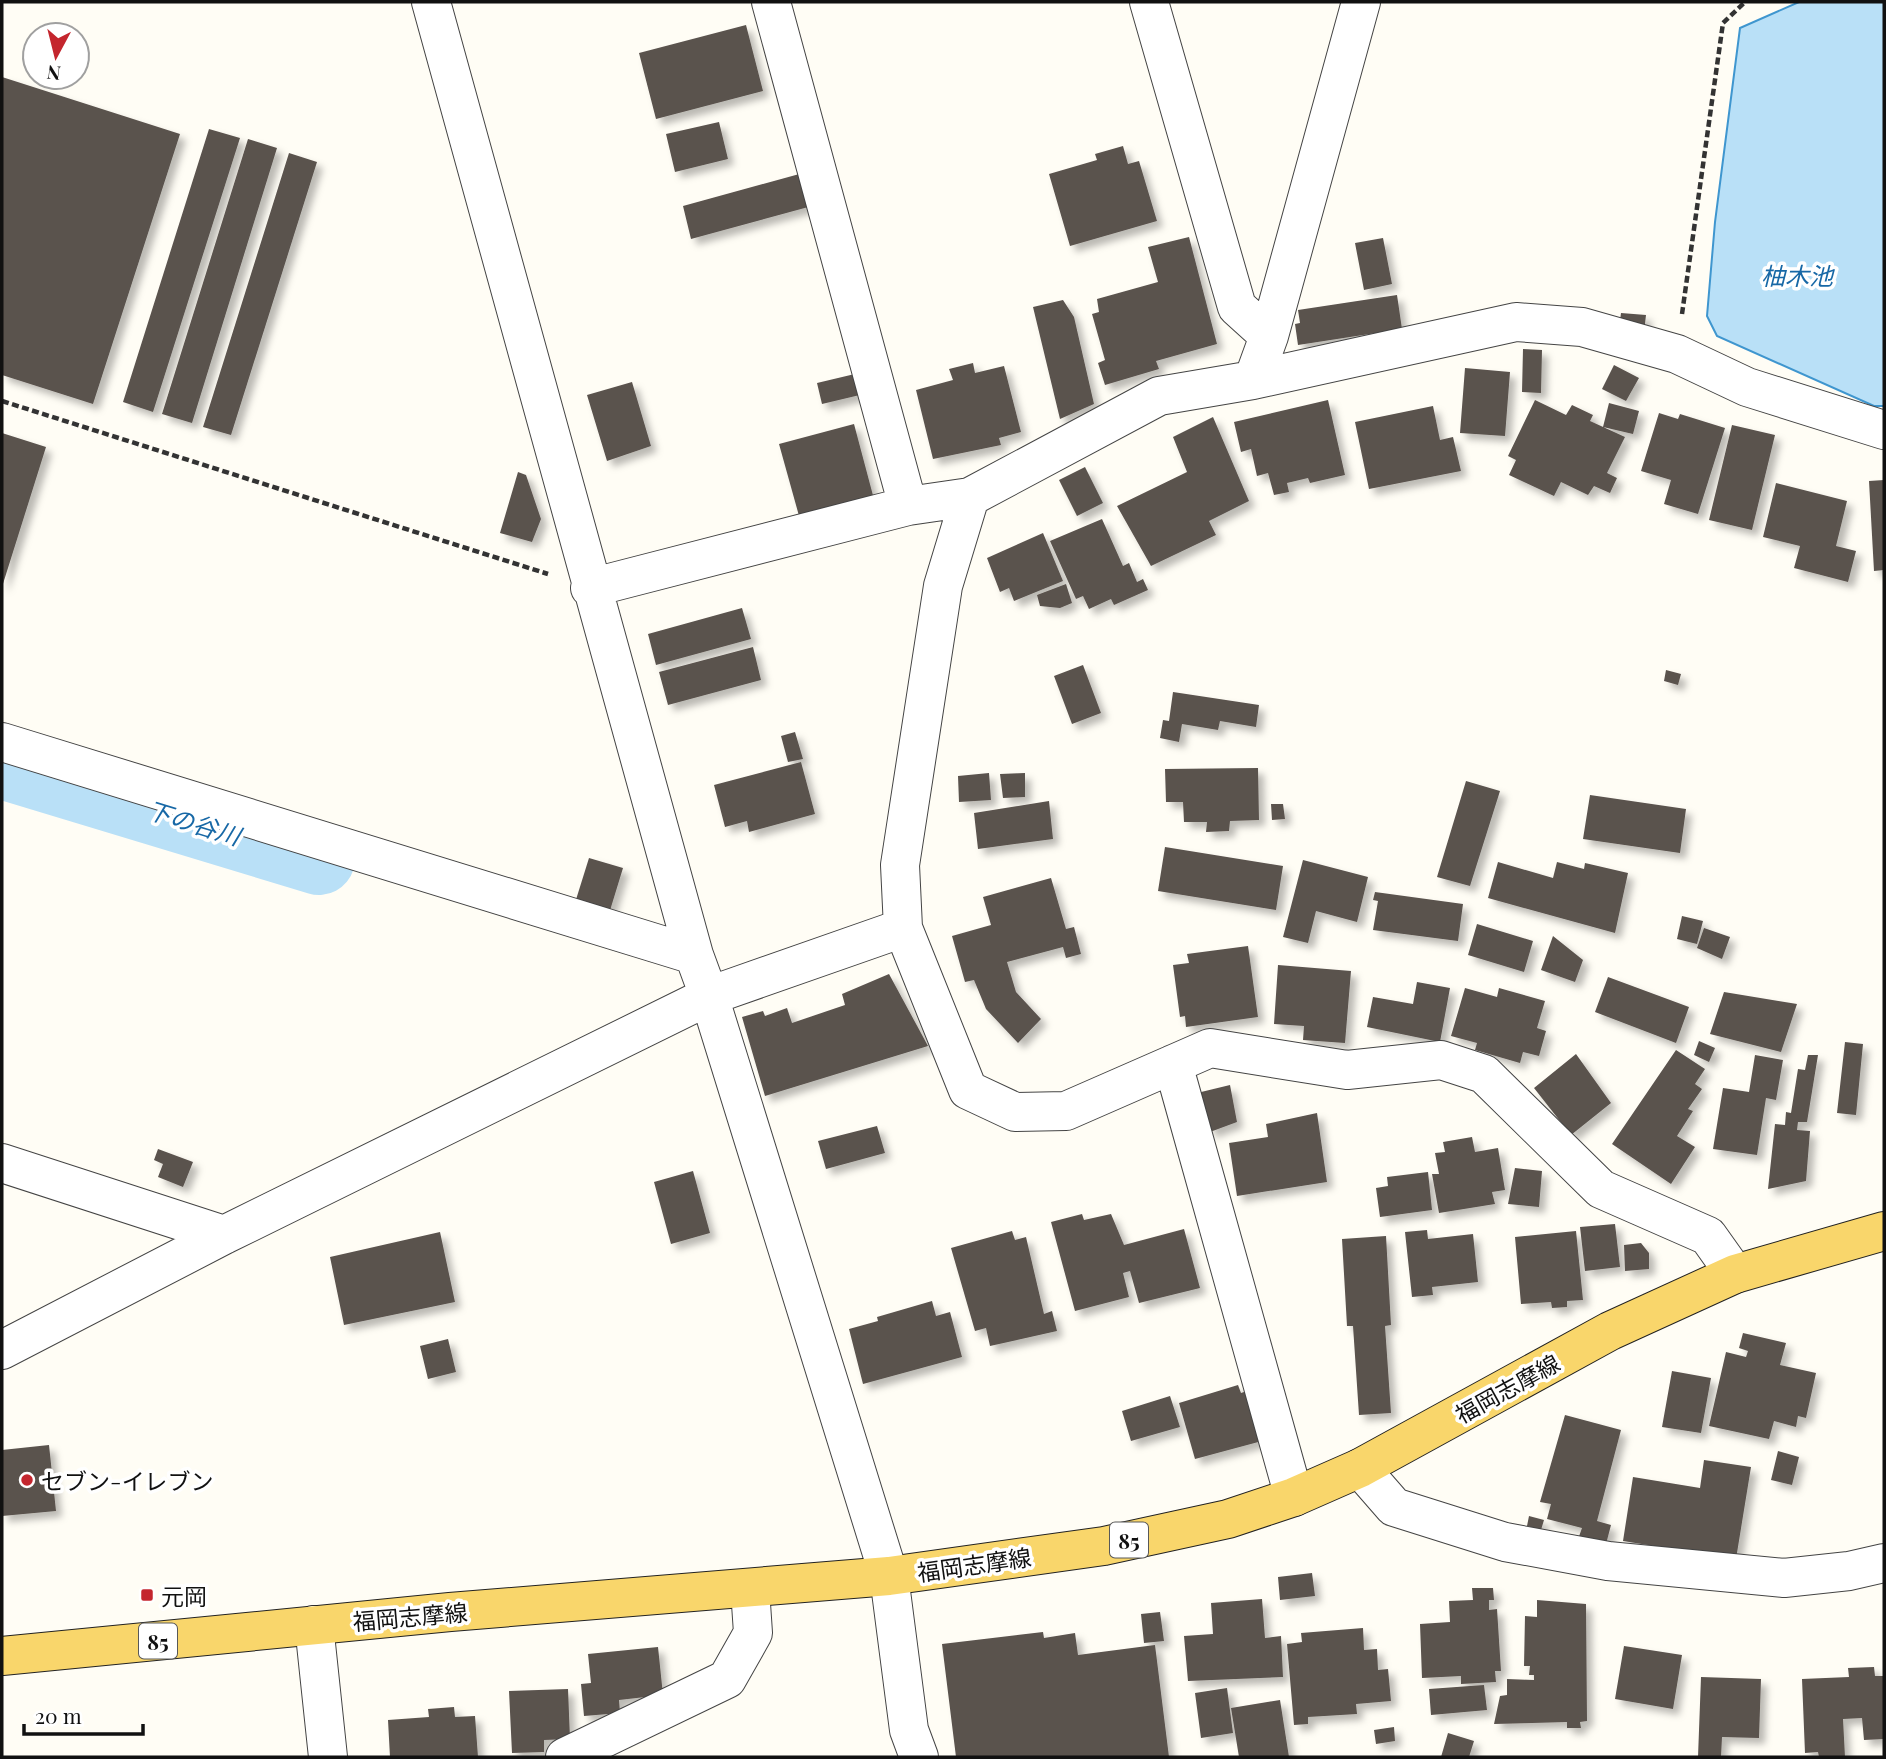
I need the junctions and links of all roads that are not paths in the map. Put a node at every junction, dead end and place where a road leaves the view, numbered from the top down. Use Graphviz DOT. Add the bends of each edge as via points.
graph roads {
  1 [pos="431,2"];
  2 [pos="771,2"];
  3 [pos="1149,2"];
  4 [pos="1361,2"];
  5 [pos="1269,335"];
  6 [pos="1254,380"];
  7 [pos="1884,430"];
  8 [pos="970,497"];
  9 [pos="908,506"];
  10 [pos="590,588"];
  11 [pos="2,742"];
  12 [pos="903,928"];
  13 [pos="694,955"];
  14 [pos="709,996"];
  15 [pos="1173,1064"];
  16 [pos="2,1163"];
  17 [pos="1884,1231"];
  18 [pos="225,1235"];
  19 [pos="1735,1274"];
  20 [pos="2,1350"];
  21 [pos="1360,1468"];
  22 [pos="1294,1497"];
  23 [pos="1884,1563"];
  24 [pos="888,1576"];
  25 [pos="750,1589"];
  26 [pos="314,1625"];
  27 [pos="2,1656"];
  28 [pos="328,1757"];
  29 [pos="565,1757"];
  30 [pos="919,1757"];
  1 -- 10 [label="street"];
  2 -- 9 [label="street"];
  3 -- 5 [label="street" via="1237,307"];
  4 -- 5 [label="street"];
  5 -- 6 [label="street"];
  6 -- 7 [label="street" via="1516,322 1582,327 1677,354 1747,387"];
  6 -- 8 [label="street" via="1159,396"];
  8 -- 9 [label="street"];
  8 -- 12 [label="street" via="943,586 900,865"];
  9 -- 10 [label="street"];
  10 -- 13 [label="street"];
  11 -- 13 [label="street"];
  12 -- 14 [label="street"];
  12 -- 15 [label="street" via="968,1090 1015,1112 1066,1111"];
  13 -- 14 [label="street"];
  14 -- 18 [label="street"];
  14 -- 24 [label="street"];
  15 -- 19 [label="street" via="1210,1048 1347,1070 1441,1060 1484,1074 1601,1189 1708,1236"];
  15 -- 22 [label="street"];
  16 -- 18 [label="street"];
  17 -- 19 [label="main road, 福岡志摩線 / 85"];
  18 -- 20 [label="street"];
  19 -- 21 [label="main road, 福岡志摩線 / 85" via="1610,1331"];
  21 -- 22 [label="main road, 福岡志摩線 / 85"];
  21 -- 23 [label="street" via="1394,1507 1505,1542 1608,1561 1784,1578"];
  22 -- 24 [label="main road, 福岡志摩線 / 85" via="1228,1519 1104,1546"];
  24 -- 25 [label="main road, 福岡志摩線 / 85"];
  24 -- 30 [label="street" via="909,1730"];
  25 -- 26 [label="main road, 福岡志摩線 / 85"];
  25 -- 29 [label="street" via="753,1633 727,1678"];
  26 -- 27 [label="main road, 福岡志摩線 / 85"];
  26 -- 28 [label="street"];
}
